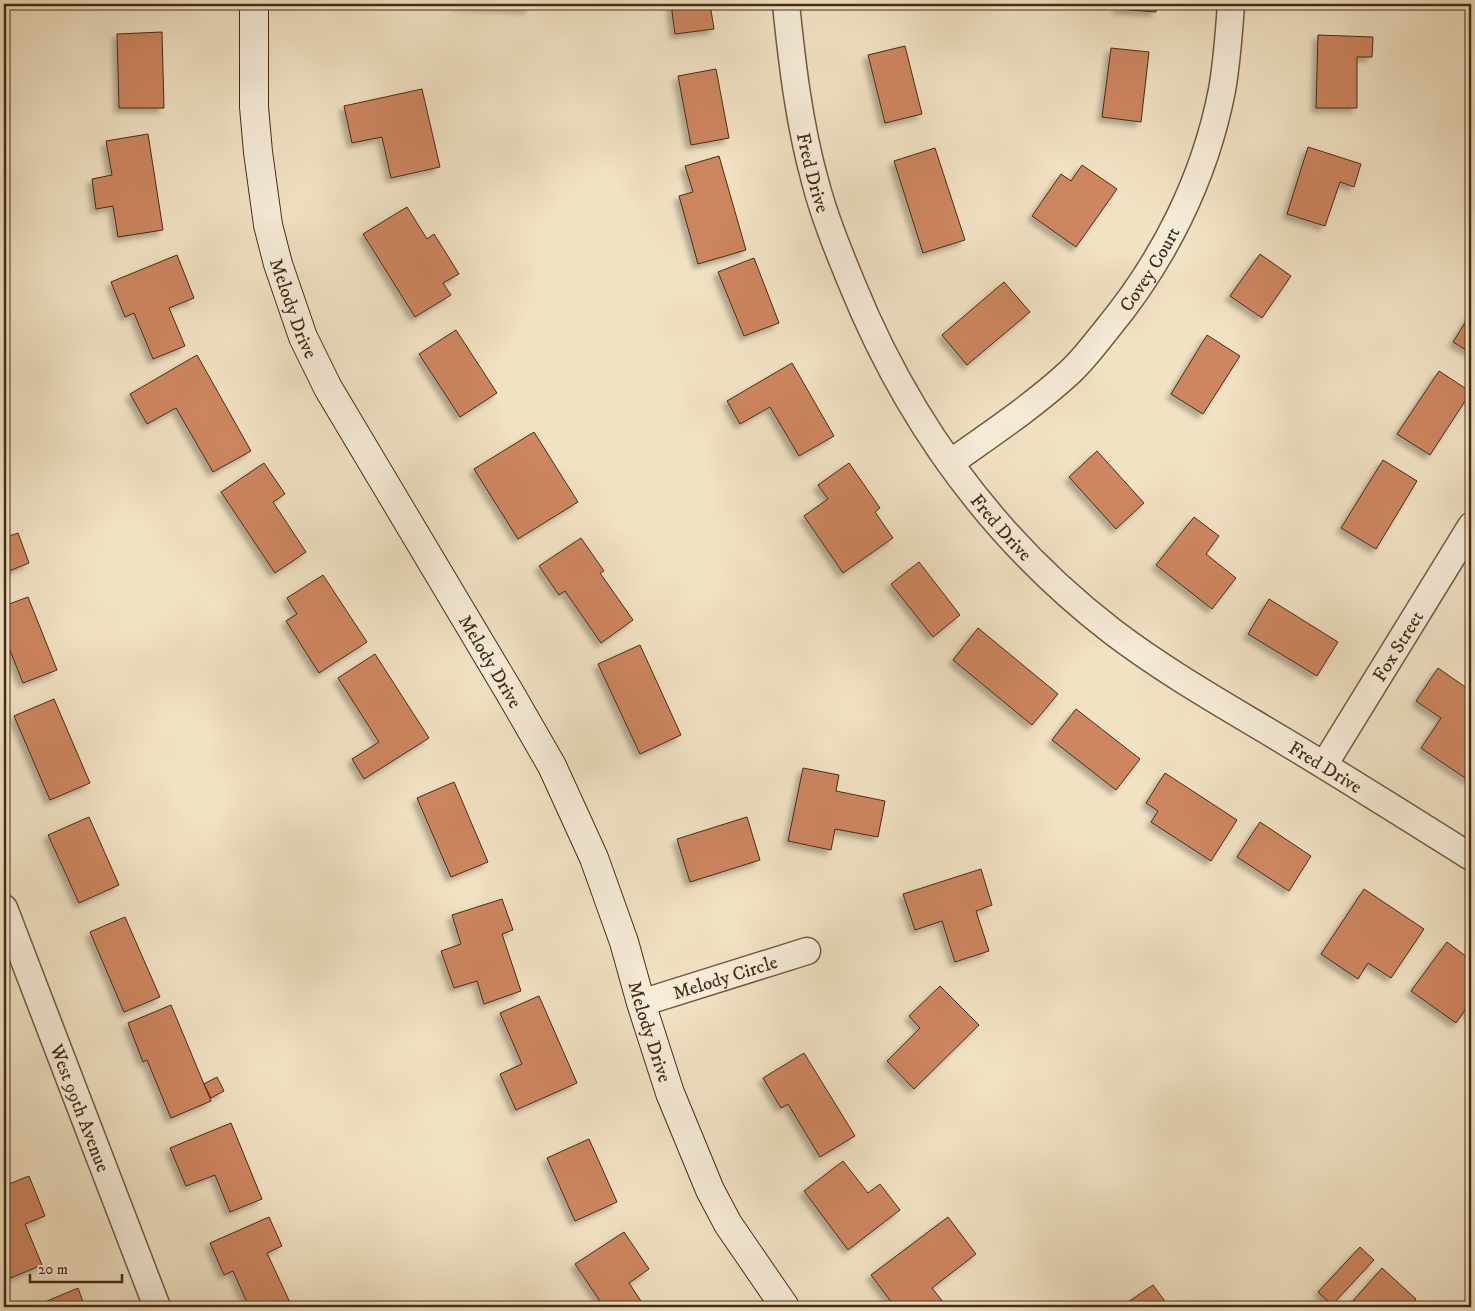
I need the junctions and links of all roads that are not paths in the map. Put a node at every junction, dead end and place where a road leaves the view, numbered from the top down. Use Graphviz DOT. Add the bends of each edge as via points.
graph roads {
  1 [pos="254,4"];
  2 [pos="786,4"];
  3 [pos="1231,4"];
  4 [pos="950,463"];
  5 [pos="1471,526"];
  6 [pos="1324,765"];
  7 [pos="1471,857"];
  8 [pos="4,908"];
  9 [pos="807,951"];
  10 [pos="641,1003"];
  11 [pos="157,1307"];
  12 [pos="785,1307"];
  1 -- 10 [label="street, Melody Drive" via="254,107 266,207 278,264 304,337 328,388 552,766 594,858 624,942"];
  2 -- 4 [label="street, Fred Drive" via="801,121 833,240 868,325 896,380"];
  3 -- 4 [label="street, Covey Court" via="1222,90 1209,143 1184,210 1150,272 1125,308 1069,372 1017,416"];
  4 -- 6 [label="street, Fred Drive" via="1015,544 1059,588 1162,667"];
  5 -- 6 [label="street, Fox Street"];
  6 -- 7 [label="street, Fred Drive"];
  8 -- 11 [label="street, West 99th Avenue"];
  9 -- 10 [label="street, Melody Circle"];
  10 -- 12 [label="street, Melody Drive" via="670,1093 710,1190 728,1224"];
}
